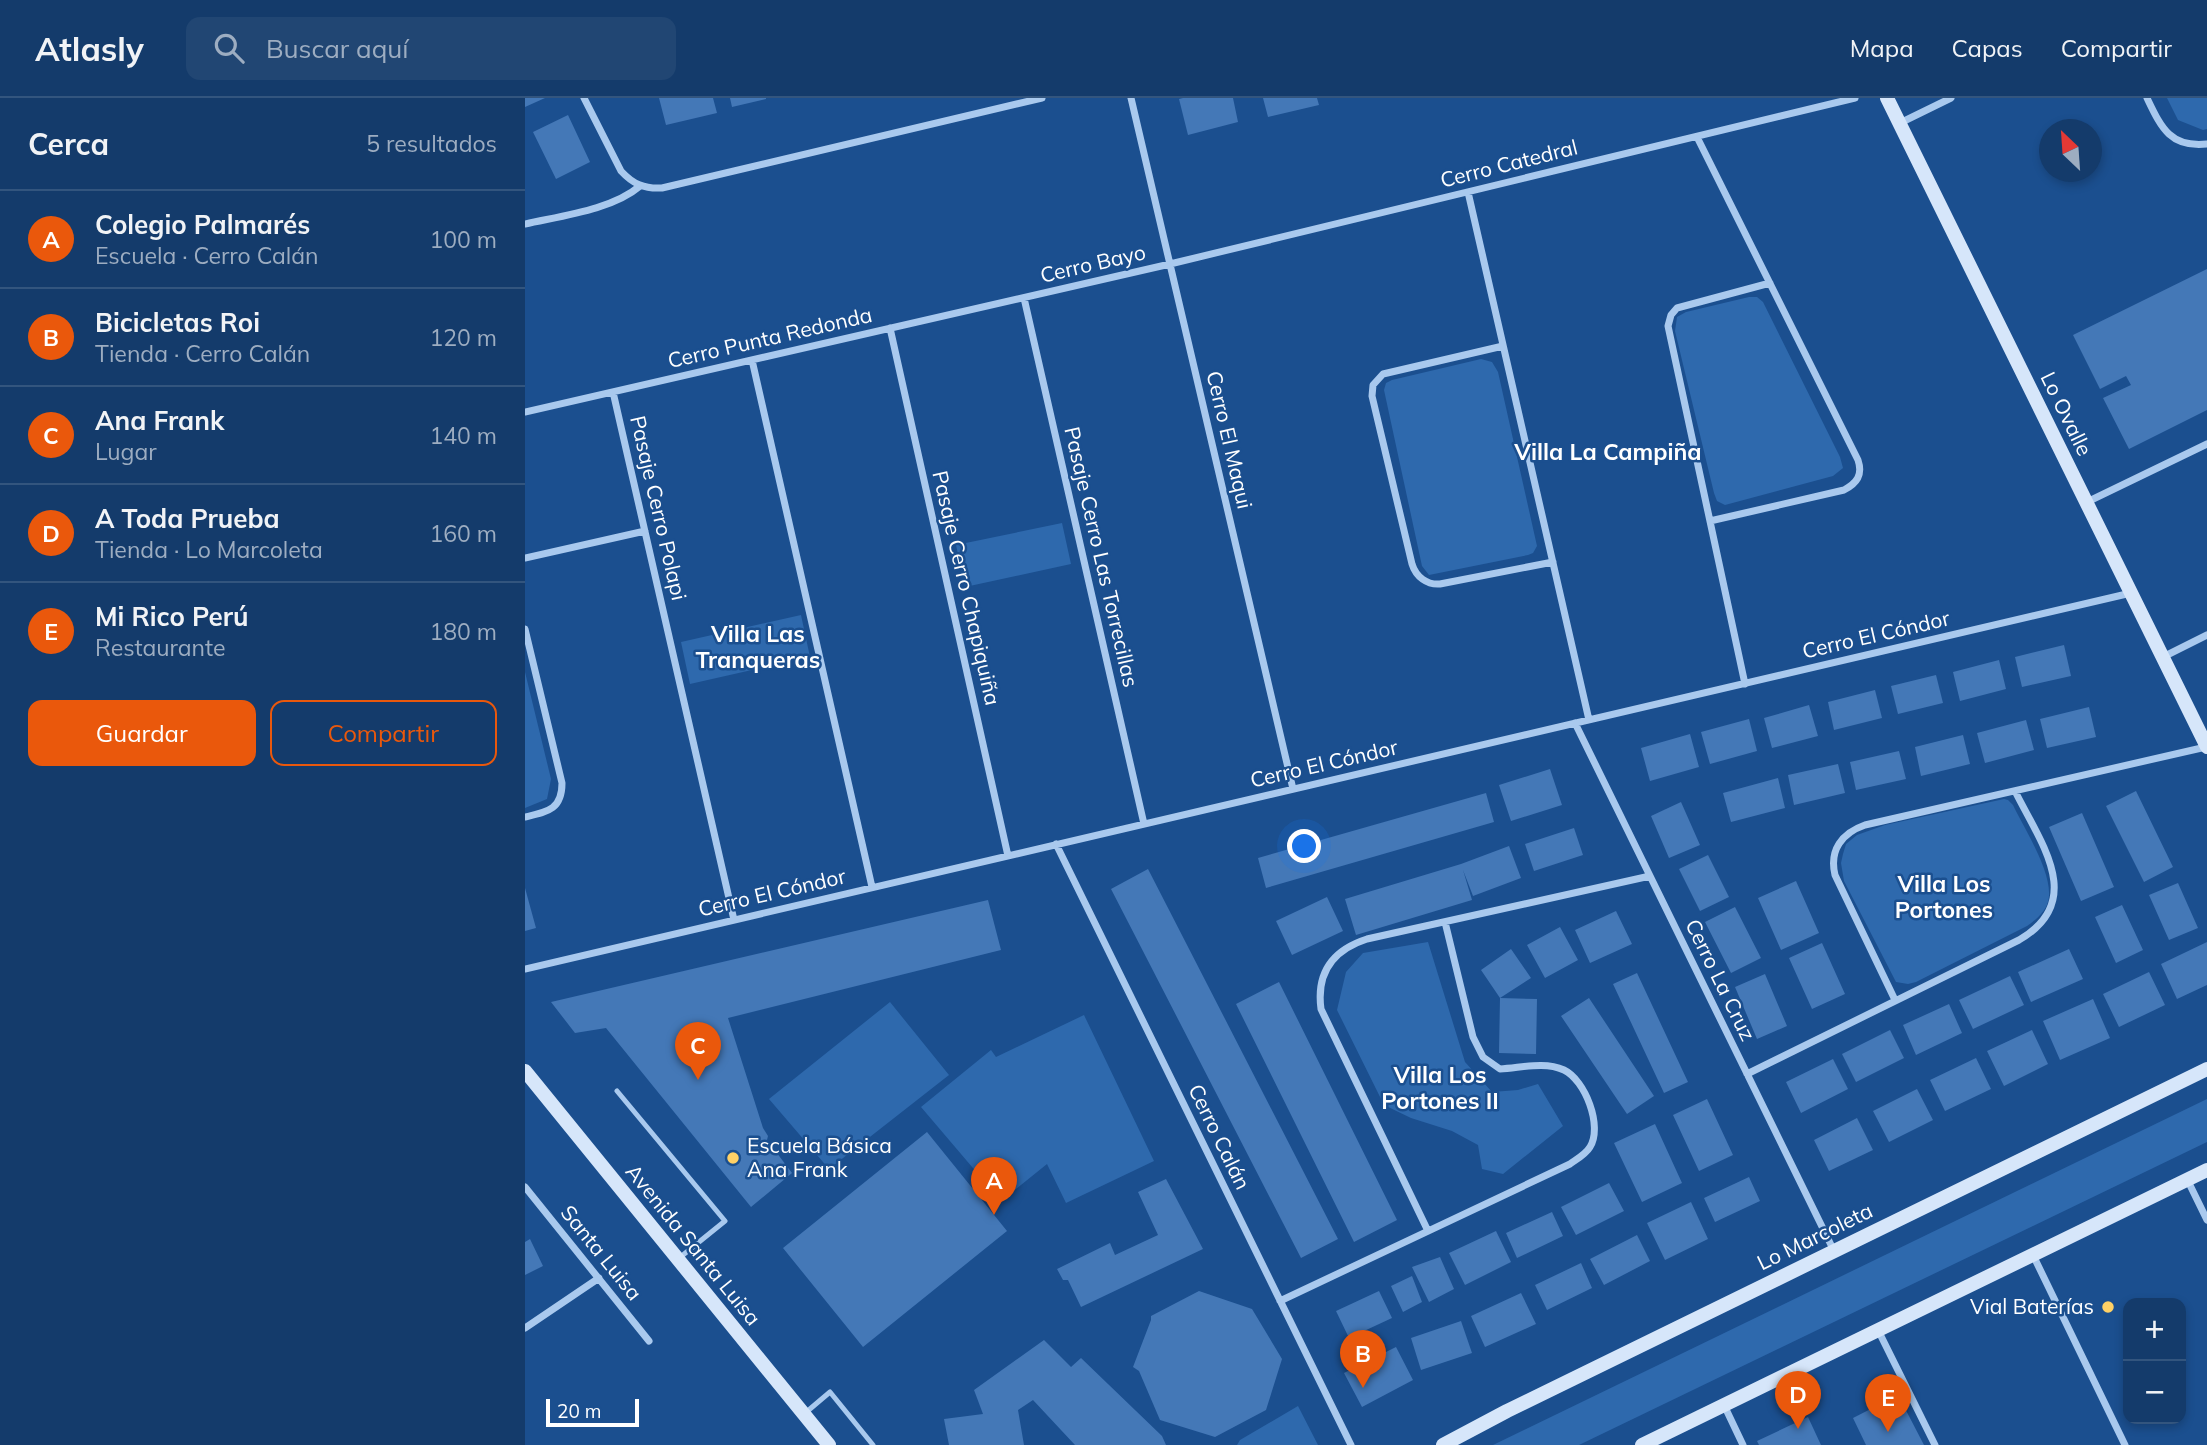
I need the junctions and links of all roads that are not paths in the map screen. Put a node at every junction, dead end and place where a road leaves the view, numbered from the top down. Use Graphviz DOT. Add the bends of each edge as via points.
graph roads {
  1 [pos="584,98"];
  2 [pos="1042,98"];
  3 [pos="1131,98"];
  4 [pos="1855,98"];
  5 [pos="1951,98"];
  6 [pos="2147,98"];
  7 [pos="1892,99"];
  8 [pos="1900,123"];
  9 [pos="1697,136"];
  10 [pos="2207,144"];
  11 [pos="640,186"];
  12 [pos="1468,192"];
  13 [pos="525,224"];
  14 [pos="1170,264"];
  15 [pos="1770,283"];
  16 [pos="1024,298"];
  17 [pos="890,328"];
  18 [pos="1503,346"];
  19 [pos="752,360"];
  20 [pos="613,392"];
  21 [pos="525,412"];
  22 [pos="2207,444"];
  23 [pos="2086,502"];
  24 [pos="1710,521"];
  25 [pos="645,531"];
  26 [pos="525,558"];
  27 [pos="1553,562"];
  28 [pos="2131,593"];
  29 [pos="525,629"];
  30 [pos="2207,635"];
  31 [pos="2162,657"];
  32 [pos="1745,684"];
  33 [pos="1589,720"];
  34 [pos="1575,723"];
  35 [pos="2207,747"];
  36 [pos="1293,789"];
  37 [pos="2015,791"];
  38 [pos="525,817"];
  39 [pos="1144,824"];
  40 [pos="1056,844"];
  41 [pos="1008,856"];
  42 [pos="1650,876"];
  43 [pos="872,887"];
  44 [pos="734,920"];
  45 [pos="1445,922"];
  46 [pos="525,968"];
  47 [pos="1895,1000"];
  48 [pos="2207,1069"];
  49 [pos="525,1071"];
  50 [pos="1747,1074"];
  51 [pos="617,1091"];
  52 [pos="2207,1170"];
  53 [pos="2187,1179"];
  54 [pos="525,1187"];
  55 [pos="2207,1220"];
  56 [pos="1428,1231"];
  57 [pos="1834,1251"];
  58 [pos="2033,1255"];
  59 [pos="678,1259"];
  60 [pos="599,1279"];
  61 [pos="1280,1301"];
  62 [pos="525,1328"];
  63 [pos="1878,1330"];
  64 [pos="649,1341"];
  65 [pos="1724,1405"];
  66 [pos="804,1414"];
  67 [pos="829,1445"];
  68 [pos="873,1445"];
  69 [pos="1351,1445"];
  70 [pos="1443,1445"];
  71 [pos="1642,1445"];
  72 [pos="1743,1445"];
  73 [pos="1935,1445"];
  74 [pos="2125,1445"];
  1 -- 11 [label="street" via="621,172"];
  2 -- 11 [label="street" via="662,188"];
  3 -- 14 [label="street, Cerro El Maqui"];
  4 -- 9 [label="street, Cerro Catedral"];
  5 -- 8 [label="street"];
  6 -- 10 [label="street" via="2164,130 2173,137 2183,143"];
  7 -- 8 [label="main road, Lo Ovalle"];
  8 -- 23 [label="main road, Lo Ovalle"];
  9 -- 12 [label="street, Cerro Catedral"];
  9 -- 15 [label="street"];
  11 -- 13 [label="street" via="607,204"];
  12 -- 14 [label="street, Cerro Catedral"];
  12 -- 18 [label="street"];
  14 -- 16 [label="street, Cerro Bayo"];
  14 -- 36 [label="street, Cerro El Maqui"];
  15 -- 24 [label="street" via="1678,308 1668,320"];
  15 -- 24 [label="street" via="1858,460 1860,473 1844,490"];
  16 -- 17 [label="street, Cerro Punta Redonda"];
  16 -- 39 [label="street, Pasaje Cerro Las Torrecillas"];
  17 -- 19 [label="street, Cerro Punta Redonda"];
  17 -- 41 [label="street, Pasaje Cerro Chapiquiña"];
  18 -- 27 [label="street"];
  18 -- 27 [label="street" via="1383,374 1373,385 1372,396 1412,564 1419,576 1440,584"];
  19 -- 20 [label="street, Cerro Punta Redonda"];
  19 -- 43 [label="street"];
  20 -- 21 [label="street, Cerro Punta Redonda"];
  20 -- 25 [label="street, Pasaje Cerro Polapi"];
  22 -- 23 [label="street"];
  23 -- 28 [label="main road, Lo Ovalle"];
  24 -- 32 [label="street"];
  25 -- 26 [label="street"];
  25 -- 44 [label="street, Pasaje Cerro Polapi"];
  27 -- 33 [label="street"];
  28 -- 31 [label="main road, Lo Ovalle"];
  28 -- 32 [label="street, Cerro El Cóndor"];
  29 -- 38 [label="street" via="562,783 559,802 552,809"];
  30 -- 31 [label="street"];
  31 -- 35 [label="main road, Lo Ovalle"];
  32 -- 33 [label="street, Cerro El Cóndor"];
  33 -- 34 [label="street, Cerro El Cóndor"];
  34 -- 36 [label="street, Cerro El Cóndor"];
  34 -- 42 [label="street, Cerro La Cruz"];
  35 -- 37 [label="street"];
  36 -- 39 [label="street, Cerro El Cóndor"];
  37 -- 47 [label="street" via="2055,877 2055,897 2046,918 2019,940"];
  37 -- 47 [label="street" via="1865,825 1839,842 1833,860 1835,875"];
  39 -- 40 [label="street, Cerro El Cóndor"];
  40 -- 41 [label="street, Cerro El Cóndor"];
  40 -- 61 [label="street, Cerro Calán"];
  41 -- 43 [label="street, Cerro El Cóndor"];
  42 -- 45 [label="street"];
  42 -- 50 [label="street, Cerro La Cruz"];
  43 -- 44 [label="street, Cerro El Cóndor"];
  44 -- 46 [label="street, Cerro El Cóndor"];
  45 -- 56 [label="street" via="1344,948 1327,969 1320,994 1324,1016"];
  45 -- 56 [label="street" via="1473,1037 1483,1057 1500,1069 1551,1066 1571,1074 1587,1100 1594,1136 1590,1147 1570,1164"];
  47 -- 50 [label="street"];
  48 -- 57 [label="main road, Lo Marcoleta"];
  49 -- 59 [label="main road, Avenida Santa Luisa"];
  50 -- 57 [label="street, Cerro La Cruz"];
  51 -- 59 [label="lane" via="725,1221"];
  52 -- 53 [label="main road"];
  53 -- 55 [label="street"];
  53 -- 58 [label="main road"];
  54 -- 60 [label="street, Santa Luisa"];
  56 -- 61 [label="street"];
  57 -- 70 [label="main road, Lo Marcoleta"];
  58 -- 63 [label="main road"];
  58 -- 74 [label="street"];
  59 -- 66 [label="main road, Avenida Santa Luisa"];
  60 -- 62 [label="street"];
  60 -- 64 [label="street, Santa Luisa"];
  61 -- 69 [label="street, Cerro Calán"];
  63 -- 65 [label="main road"];
  63 -- 73 [label="street"];
  65 -- 71 [label="main road"];
  65 -- 72 [label="street"];
  66 -- 67 [label="main road, Avenida Santa Luisa"];
  66 -- 68 [label="lane" via="830,1392"];
}
